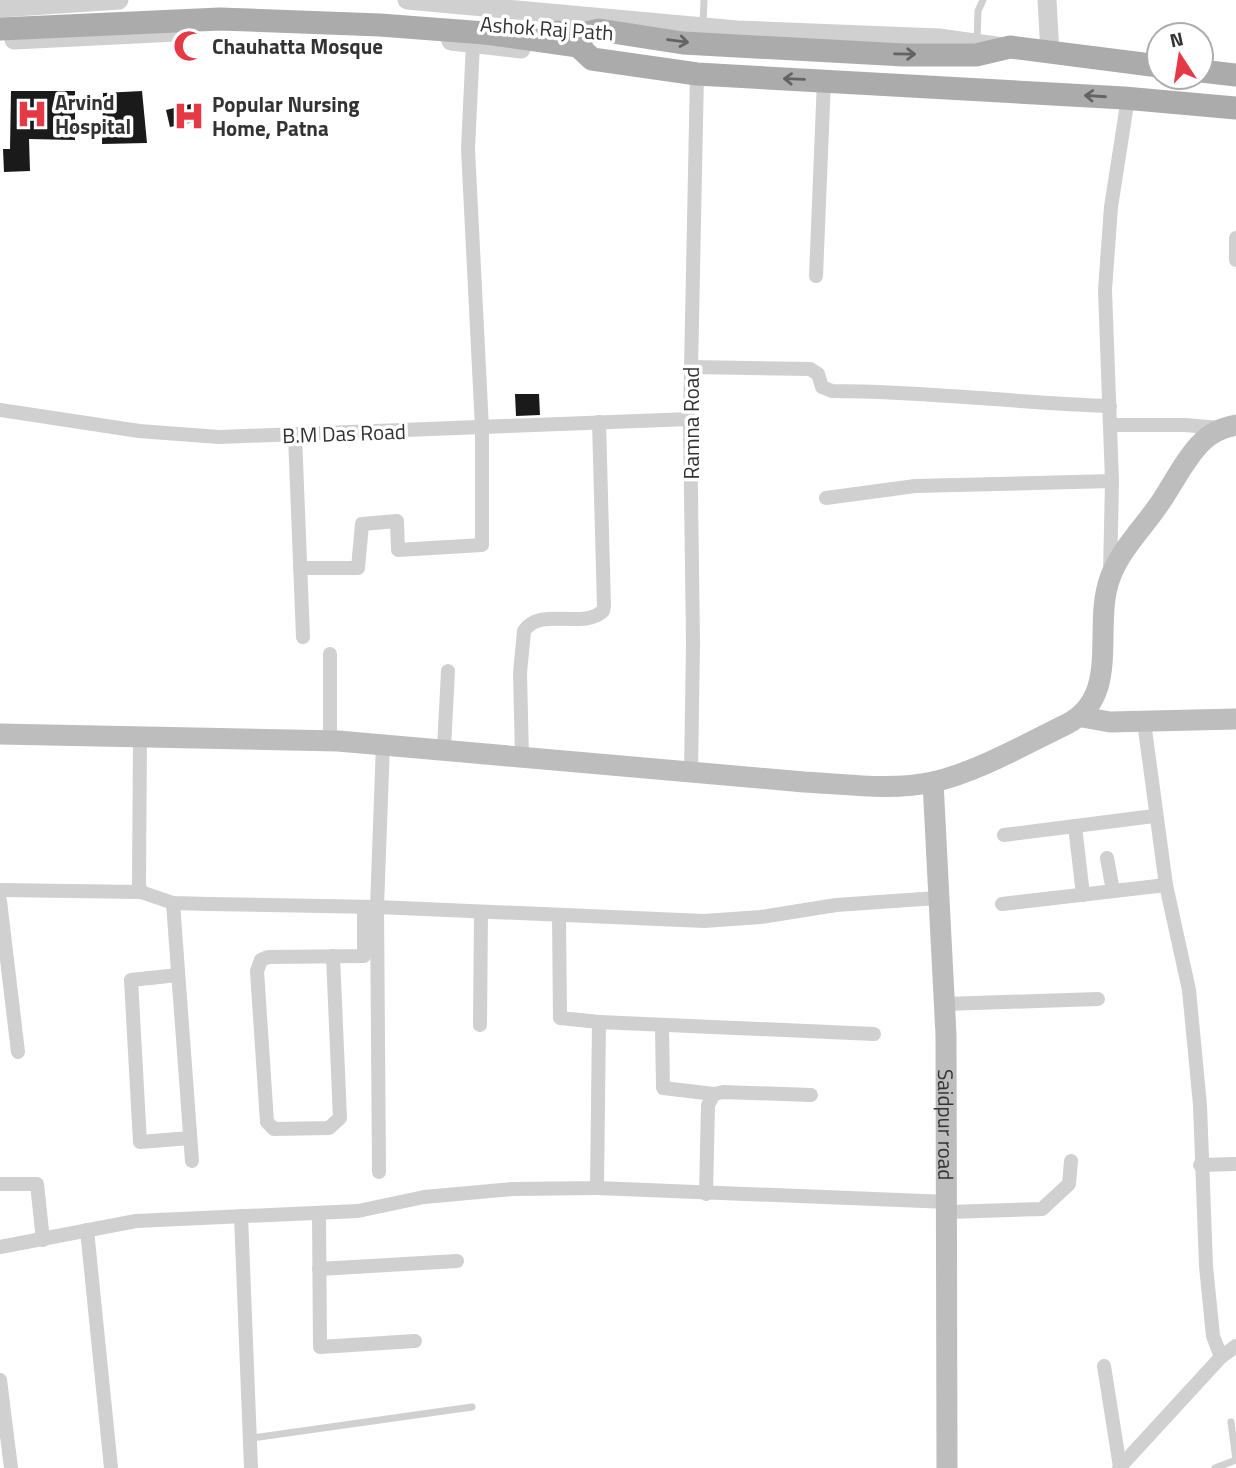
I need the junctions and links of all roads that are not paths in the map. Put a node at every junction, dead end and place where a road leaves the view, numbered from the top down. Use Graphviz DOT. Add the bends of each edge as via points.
graph roads {
  1 [pos="119,0"];
  2 [pos="407,0"];
  3 [pos="704,0"];
  4 [pos="984,0"];
  5 [pos="1047,0"];
  6 [pos="52,3"];
  7 [pos="514,4"];
  8 [pos="0,8"];
  9 [pos="0,20"];
  10 [pos="703,27"];
  11 [pos="0,29"];
  12 [pos="0,40"];
  13 [pos="473,43"];
  14 [pos="976,49"];
  15 [pos="1050,53"];
  16 [pos="592,60"];
  17 [pos="1145,65"];
  18 [pos="1215,73"];
  19 [pos="697,74"];
  20 [pos="1236,75"];
  21 [pos="824,80"];
  22 [pos="1145,83"];
  23 [pos="1137,99"];
  24 [pos="1236,108"];
  25 [pos="1236,238"];
  26 [pos="1236,260"];
  27 [pos="816,276"];
  28 [pos="691,367"];
  29 [pos="1110,406"];
  30 [pos="0,410"];
  31 [pos="690,419"];
  32 [pos="599,422"];
  33 [pos="1110,425"];
  34 [pos="1228,426"];
  35 [pos="482,428"];
  36 [pos="295,436"];
  37 [pos="1112,481"];
  38 [pos="826,498"];
  39 [pos="300,568"];
  40 [pos="1110,579"];
  41 [pos="303,637"];
  42 [pos="330,654"];
  43 [pos="447,671"];
  44 [pos="1082,717"];
  45 [pos="1236,719"];
  46 [pos="1144,722"];
  47 [pos="0,734"];
  48 [pos="140,734"];
  49 [pos="330,741"];
  50 [pos="383,744"];
  51 [pos="444,748"];
  52 [pos="522,757"];
  53 [pos="691,773"];
  54 [pos="933,782"];
  55 [pos="1154,816"];
  56 [pos="1075,826"];
  57 [pos="1004,835"];
  58 [pos="1107,858"];
  59 [pos="1166,885"];
  60 [pos="0,890"];
  61 [pos="1113,891"];
  62 [pos="141,892"];
  63 [pos="1083,895"];
  64 [pos="937,898"];
  65 [pos="0,901"];
  66 [pos="173,902"];
  67 [pos="1002,904"];
  68 [pos="370,907"];
  69 [pos="481,913"];
  70 [pos="559,917"];
  71 [pos="333,956"];
  72 [pos="178,975"];
  73 [pos="1098,999"];
  74 [pos="6,1001"];
  75 [pos="945,1004"];
  76 [pos="599,1021"];
  77 [pos="480,1025"];
  78 [pos="662,1026"];
  79 [pos="874,1034"];
  80 [pos="18,1052"];
  81 [pos="714,1094"];
  82 [pos="811,1095"];
  83 [pos="190,1138"];
  84 [pos="192,1161"];
  85 [pos="1071,1161"];
  86 [pos="1236,1164"];
  87 [pos="1200,1165"];
  88 [pos="379,1172"];
  89 [pos="0,1184"];
  90 [pos="597,1188"];
  91 [pos="706,1194"];
  92 [pos="949,1207"];
  93 [pos="318,1214"];
  94 [pos="241,1216"];
  95 [pos="87,1230"];
  96 [pos="43,1240"];
  97 [pos="0,1247"];
  98 [pos="457,1261"];
  99 [pos="319,1269"];
  100 [pos="415,1341"];
  101 [pos="1236,1346"];
  102 [pos="1221,1357"];
  103 [pos="1104,1366"];
  104 [pos="0,1380"];
  105 [pos="472,1407"];
  106 [pos="1231,1422"];
  107 [pos="252,1438"];
  108 [pos="1236,1460"];
  109 [pos="1120,1467"];
  110 [pos="11,1468"];
  111 [pos="111,1468"];
  112 [pos="251,1468"];
  113 [pos="947,1468"];
  114 [pos="1215,1468"];
  1 -- 6 [label="street"];
  2 -- 7 [label="street"];
  3 -- 10 [label="lane"];
  4 -- 14 [label="lane" via="978,11"];
  5 -- 15 [label="street"];
  6 -- 8 [label="street"];
  7 -- 10 [label="street"];
  9 -- 14 [label="main road, Ashok Raj Path, one-way" via="298,8 578,35 599,30 683,43 904,55"];
  10 -- 14 [label="street" via="939,38"];
  11 -- 16 [label="main road, Ashok Raj Path" via="220,19 380,25 578,46"];
  12 -- 13 [label="street, Ashok Raj Path" via="278,27"];
  13 -- 16 [label="street, Ashok Raj Path"];
  13 -- 35 [label="street" via="468,149"];
  14 -- 15 [label="main road, Ashok Raj Path" via="1010,47"];
  15 -- 17 [label="main road"];
  16 -- 19 [label="main road, Ashok Raj Path"];
  18 -- 20 [label="main road"];
  21 -- 19 [label="main road, Ashok Raj Path, one-way"];
  19 -- 28 [label="street, Ramna Road"];
  23 -- 21 [label="main road, Ashok Raj Path, one-way"];
  21 -- 27 [label="street"];
  22 -- 23 [label="main road"];
  23 -- 24 [label="main road, Ashok Raj Path"];
  23 -- 29 [label="street" via="1111,207 1105,290"];
  25 -- 26 [label="street"];
  28 -- 29 [label="street" via="810,369 818,374 822,387 832,391 902,391 989,401"];
  28 -- 31 [label="street, Ramna Road"];
  29 -- 33 [label="street"];
  30 -- 36 [label="street, B.M Das Road" via="179,435"];
  31 -- 32 [label="street, B.M Das Road"];
  31 -- 53 [label="street, Ramna Road"];
  32 -- 35 [label="street, B.M Das Road"];
  32 -- 52 [label="street" via="604,606 594,617 535,621 524,631"];
  33 -- 34 [label="street"];
  33 -- 37 [label="street"];
  34 -- 40 [label="main road" via="1198,446"];
  35 -- 36 [label="street, B.M Das Road"];
  35 -- 39 [label="street" via="482,545 398,550 397,521 362,524 358,568"];
  36 -- 39 [label="street"];
  37 -- 38 [label="street" via="915,486"];
  37 -- 40 [label="street"];
  39 -- 41 [label="street"];
  40 -- 44 [label="main road" via="1099,687"];
  42 -- 49 [label="street"];
  43 -- 51 [label="street"];
  44 -- 46 [label="main road"];
  44 -- 54 [label="main road"];
  45 -- 46 [label="main road"];
  46 -- 55 [label="street"];
  47 -- 48 [label="main road"];
  48 -- 49 [label="main road"];
  48 -- 62 [label="street"];
  49 -- 50 [label="main road"];
  50 -- 51 [label="main road"];
  50 -- 68 [label="street"];
  51 -- 52 [label="main road"];
  52 -- 53 [label="main road"];
  53 -- 54 [label="main road" via="854,785"];
  54 -- 64 [label="main road, Saidpur road"];
  55 -- 56 [label="street"];
  55 -- 59 [label="street"];
  56 -- 57 [label="street"];
  56 -- 63 [label="street"];
  58 -- 61 [label="street"];
  59 -- 61 [label="street"];
  59 -- 87 [label="street" via="1189,990"];
  60 -- 62 [label="street"];
  61 -- 63 [label="street"];
  62 -- 66 [label="street"];
  63 -- 67 [label="street"];
  64 -- 70 [label="street" via="704,921"];
  64 -- 75 [label="main road, Saidpur road"];
  65 -- 74 [label="street"];
  66 -- 68 [label="street"];
  66 -- 72 [label="street"];
  68 -- 69 [label="street"];
  68 -- 71 [label="street" via="364,956"];
  68 -- 88 [label="street"];
  69 -- 70 [label="street"];
  69 -- 77 [label="street"];
  70 -- 76 [label="street" via="560,1018"];
  71 -- 71 [label="street" via="261,960 257,971 267,1122 274,1129 329,1128 340,1118"];
  72 -- 83 [label="street"];
  72 -- 83 [label="street" via="131,980 140,1142"];
  73 -- 75 [label="street"];
  74 -- 80 [label="street"];
  75 -- 92 [label="main road, Saidpur road"];
  76 -- 78 [label="street"];
  76 -- 90 [label="street"];
  78 -- 79 [label="street"];
  78 -- 81 [label="street" via="663,1088"];
  81 -- 82 [label="street"];
  81 -- 91 [label="street" via="708,1105"];
  83 -- 84 [label="street"];
  85 -- 92 [label="street" via="1069,1184 1042,1209"];
  86 -- 87 [label="street"];
  87 -- 102 [label="street" via="1213,1336"];
  89 -- 96 [label="street" via="37,1184"];
  90 -- 91 [label="street"];
  90 -- 93 [label="street" via="437,1195 358,1212"];
  91 -- 92 [label="street"];
  92 -- 113 [label="main road, Saidpur road"];
  93 -- 94 [label="street"];
  93 -- 99 [label="street"];
  94 -- 95 [label="street" via="136,1221"];
  94 -- 107 [label="street"];
  95 -- 96 [label="street"];
  95 -- 111 [label="street"];
  96 -- 97 [label="street"];
  98 -- 99 [label="street"];
  99 -- 100 [label="street" via="320,1348"];
  101 -- 102 [label="street"];
  102 -- 109 [label="street"];
  103 -- 109 [label="street"];
  104 -- 110 [label="street"];
  105 -- 107 [label="lane"];
  106 -- 108 [label="lane"];
  107 -- 112 [label="street"];
  108 -- 114 [label="lane"];
}
